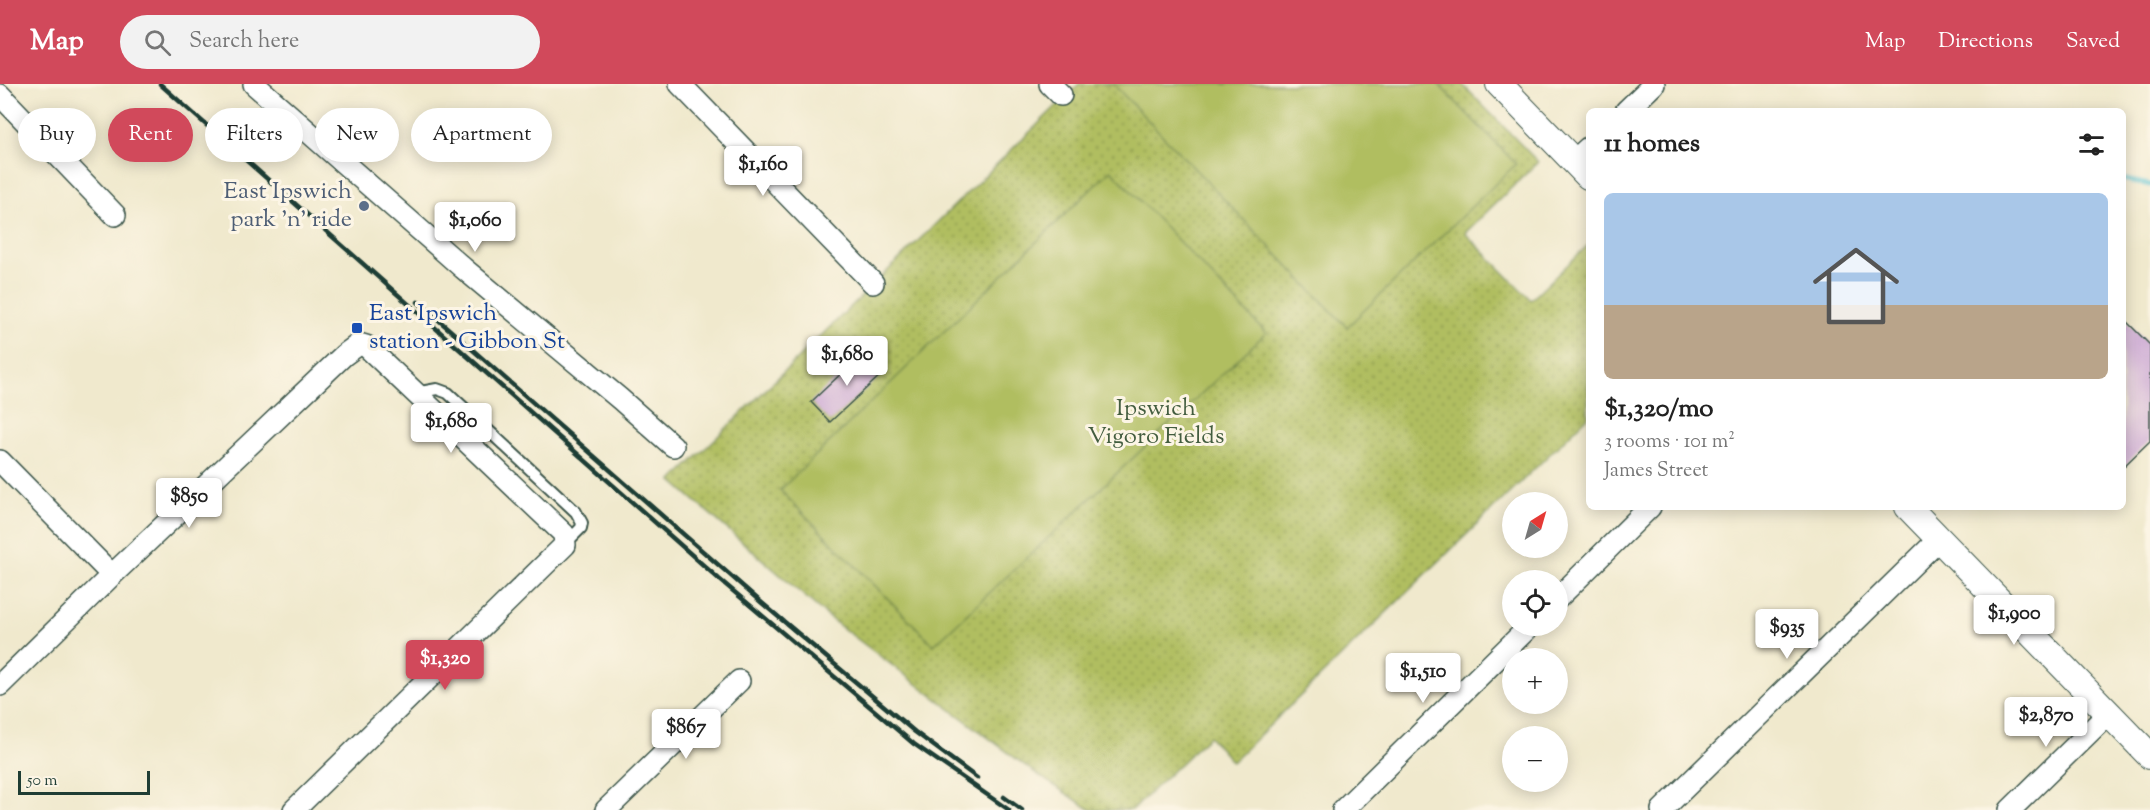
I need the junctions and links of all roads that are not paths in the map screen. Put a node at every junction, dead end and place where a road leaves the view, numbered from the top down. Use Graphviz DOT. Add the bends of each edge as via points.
graph roads {
  1 [pos="254,84"];
  2 [pos="680,84"];
  3 [pos="1499,84"];
  4 [pos="1654,84"];
  5 [pos="0,95"];
  6 [pos="1629,108"];
  7 [pos="1584,162"];
  8 [pos="115,215"];
  9 [pos="873,283"];
  10 [pos="673,446"];
  11 [pos="0,461"];
  12 [pos="1647,510"];
  13 [pos="1911,510"];
  14 [pos="1939,539"];
  15 [pos="112,575"];
  16 [pos="1568,588"];
  17 [pos="1520,636"];
  18 [pos="739,681"];
  19 [pos="0,685"];
  20 [pos="2109,713"];
  21 [pos="2150,756"];
  22 [pos="294,810"];
  23 [pos="606,810"];
  24 [pos="1343,810"];
  25 [pos="1662,810"];
  26 [pos="2010,810"];
  1 -- 10 [label="street"];
  2 -- 9 [label="street"];
  3 -- 7 [label="street"];
  4 -- 6 [label="street"];
  5 -- 8 [label="street"];
  11 -- 15 [label="street"];
  12 -- 16 [label="street"];
  13 -- 14 [label="street"];
  14 -- 20 [label="street"];
  14 -- 25 [label="street"];
  15 -- 19 [label="street"];
  15 -- 22 [label="street" via="359,344 366,346 564,534 565,545 559,553"];
  17 -- 24 [label="street"];
  18 -- 23 [label="street"];
  20 -- 21 [label="street"];
  20 -- 26 [label="street"];
}
